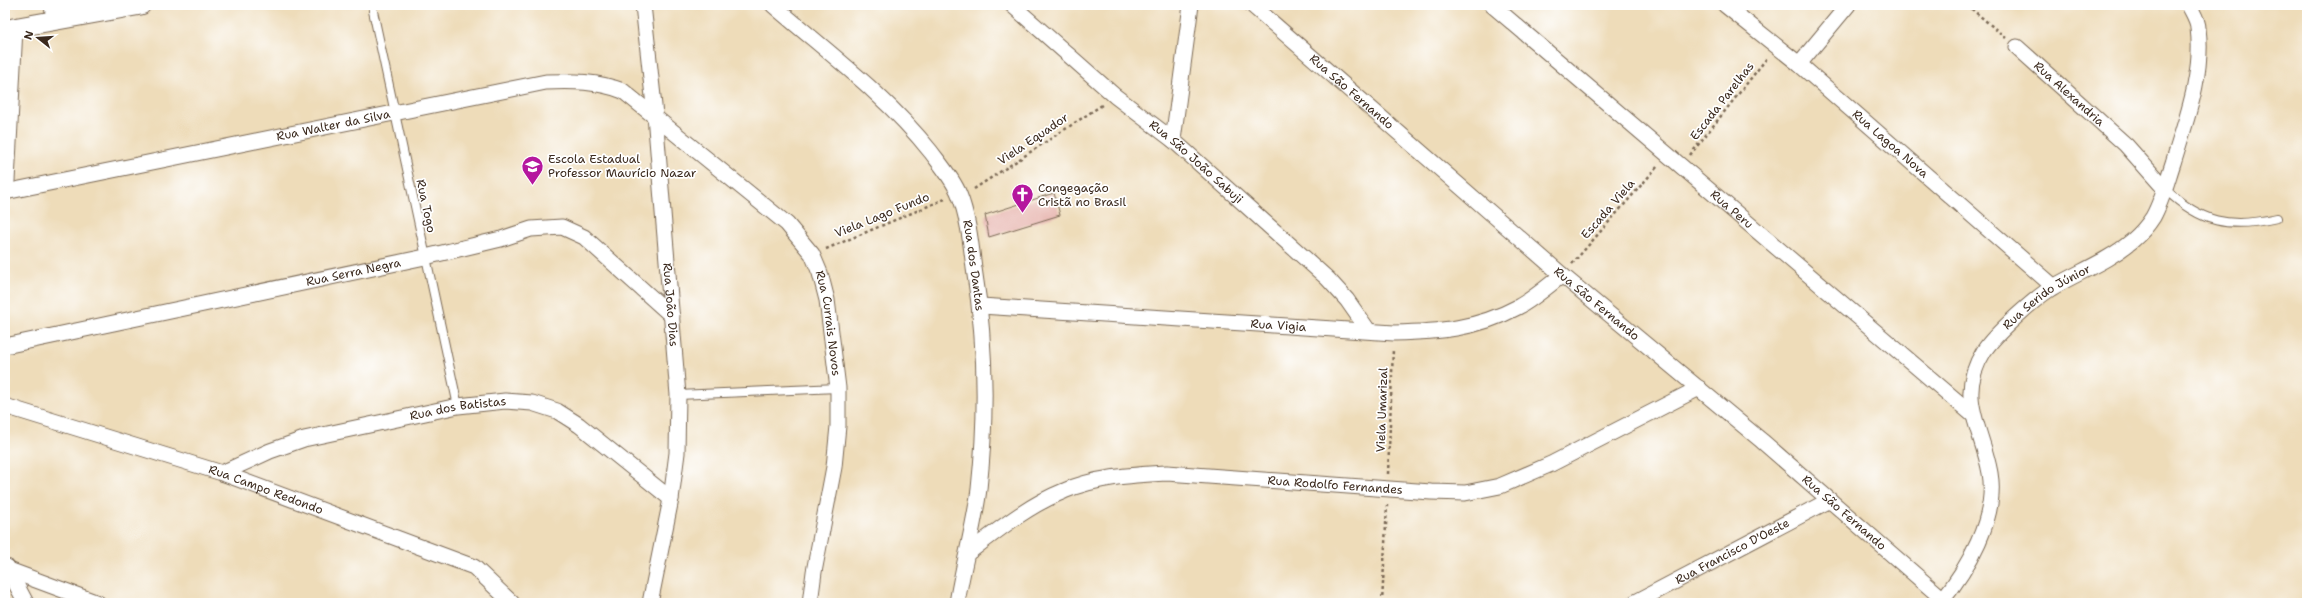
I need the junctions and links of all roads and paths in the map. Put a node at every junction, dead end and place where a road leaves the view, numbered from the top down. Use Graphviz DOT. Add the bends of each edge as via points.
graph roads {
  1 [pos="141,5"];
  2 [pos="643,5"];
  3 [pos="773,5"];
  4 [pos="1012,5"];
  5 [pos="1191,5"];
  6 [pos="1252,5"];
  7 [pos="1492,5"];
  8 [pos="1725,5"];
  9 [pos="1848,5"];
  10 [pos="1967,5"];
  11 [pos="2189,5"];
  12 [pos="373,11"];
  13 [pos="53,13"];
  14 [pos="9,29"];
  15 [pos="1776,46"];
  16 [pos="2017,47"];
  17 [pos="1799,64"];
  18 [pos="1115,96"];
  19 [pos="394,112"];
  20 [pos="655,115"];
  21 [pos="1173,140"];
  22 [pos="1668,155"];
  23 [pos="1681,166"];
  24 [pos="5,181"];
  25 [pos="2165,189"];
  26 [pos="5,192"];
  27 [pos="959,194"];
  28 [pos="2277,218"];
  29 [pos="812,254"];
  30 [pos="425,257"];
  31 [pos="1562,275"];
  32 [pos="2053,286"];
  33 [pos="980,306"];
  34 [pos="672,316"];
  35 [pos="1368,330"];
  36 [pos="1394,332"];
  37 [pos="5,346"];
  38 [pos="838,388"];
  39 [pos="1699,388"];
  40 [pos="678,395"];
  41 [pos="5,406"];
  42 [pos="458,406"];
  43 [pos="1972,414"];
  44 [pos="222,473"];
  45 [pos="1388,488"];
  46 [pos="671,500"];
  47 [pos="1830,500"];
  48 [pos="968,552"];
  49 [pos="7,567"];
  50 [pos="508,601"];
  51 [pos="1942,601"];
  52 [pos="26,603"];
  53 [pos="98,603"];
  54 [pos="650,603"];
  55 [pos="810,603"];
  56 [pos="957,603"];
  57 [pos="1382,603"];
  58 [pos="1634,603"];
  1 -- 13 [label="street"];
  2 -- 20 [label="street, Rua João Dias"];
  3 -- 27 [label="street, Rua dos Dantas" via="884,100 916,133 939,162"];
  4 -- 18 [label="street, Rua São João Sabuji"];
  5 -- 21 [label="street"];
  6 -- 31 [label="street, Rua São Fernando"];
  7 -- 22 [label="street, Rua Peru"];
  8 -- 15 [label="street, Rua Lagoa Nova"];
  9 -- 17 [label="street"];
  10 -- 16 [label="path"];
  11 -- 25 [label="street, Rua Serido Júnior" via="2198,26 2199,58 2190,108"];
  12 -- 19 [label="lane, Rua Togo"];
  13 -- 14 [label="street"];
  14 -- 24 [label="street"];
  15 -- 17 [label="street, Rua Lagoa Nova"];
  15 -- 23 [label="path, Escada Parelhas"];
  16 -- 25 [label="street, Rua Alexandria" via="2126,145"];
  17 -- 32 [label="street, Rua Lagoa Nova"];
  18 -- 21 [label="street, Rua São João Sabuji"];
  18 -- 27 [label="path, Viela Equador" via="975,189"];
  19 -- 20 [label="street, Rua Walter da Silva" via="546,82 576,80 607,84 623,91"];
  19 -- 26 [label="street, Rua Walter da Silva"];
  19 -- 30 [label="lane, Rua Togo"];
  20 -- 29 [label="street, Rua Currais Novos" via="787,224"];
  20 -- 34 [label="street, Rua João Dias"];
  21 -- 35 [label="street, Rua São João Sabuji" via="1328,279"];
  22 -- 23 [label="street, Rua Peru"];
  22 -- 31 [label="path, Escada Viela"];
  23 -- 43 [label="street, Rua Peru"];
  25 -- 28 [label="lane" via="2184,206 2219,222 2255,223"];
  25 -- 32 [label="street, Rua Serido Júnior" via="2153,217 2133,240 2110,257"];
  27 -- 29 [label="path, Viela Lago Fundo"];
  27 -- 33 [label="street, Rua dos Dantas" via="969,236"];
  29 -- 38 [label="street, Rua Currais Novos" via="827,300"];
  30 -- 34 [label="street, Rua Serra Negra" via="501,239 531,229 562,227 584,237"];
  30 -- 37 [label="street, Rua Serra Negra"];
  30 -- 42 [label="lane, Rua Togo"];
  31 -- 36 [label="street, Rua Vigia" via="1518,307 1460,329"];
  31 -- 39 [label="street, Rua São Fernando"];
  32 -- 43 [label="street, Rua Serido Júnior" via="2002,330 1985,350 1973,371 1970,390"];
  33 -- 35 [label="street, Rua Vigia"];
  33 -- 48 [label="street, Rua dos Dantas" via="984,418 978,490"];
  34 -- 40 [label="street, Rua João Dias"];
  35 -- 36 [label="street, Rua Vigia"];
  36 -- 45 [label="path, Viela Umarizal"];
  38 -- 40 [label="lane"];
  38 -- 55 [label="street, Rua Currais Novos" via="834,467"];
  39 -- 45 [label="street, Rua Rodolfo Fernandes" via="1551,464 1500,486 1465,493"];
  39 -- 47 [label="street, Rua São Fernando"];
  40 -- 46 [label="street, Rua João Dias" via="677,453"];
  41 -- 44 [label="street, Rua Campo Redondo"];
  42 -- 44 [label="street, Rua dos Batistas" via="304,439"];
  42 -- 46 [label="street, Rua dos Batistas" via="505,400 532,403 557,411 579,424"];
  43 -- 51 [label="street, Rua Serido Júnior" via="1990,474 1990,501 1984,529 1972,557"];
  44 -- 50 [label="street, Rua Campo Redondo" via="474,567"];
  45 -- 48 [label="street, Rua Rodolfo Fernandes" via="1167,473 1128,475 1064,490 1034,506"];
  45 -- 57 [label="path, Viela Umarizal"];
  46 -- 54 [label="street, Rua João Dias"];
  47 -- 51 [label="street, Rua São Fernando"];
  47 -- 58 [label="street, Rua Francisco D'Oeste"];
  48 -- 56 [label="street, Rua dos Dantas"];
  49 -- 52 [label="street"];
  49 -- 53 [label="street"];
}
